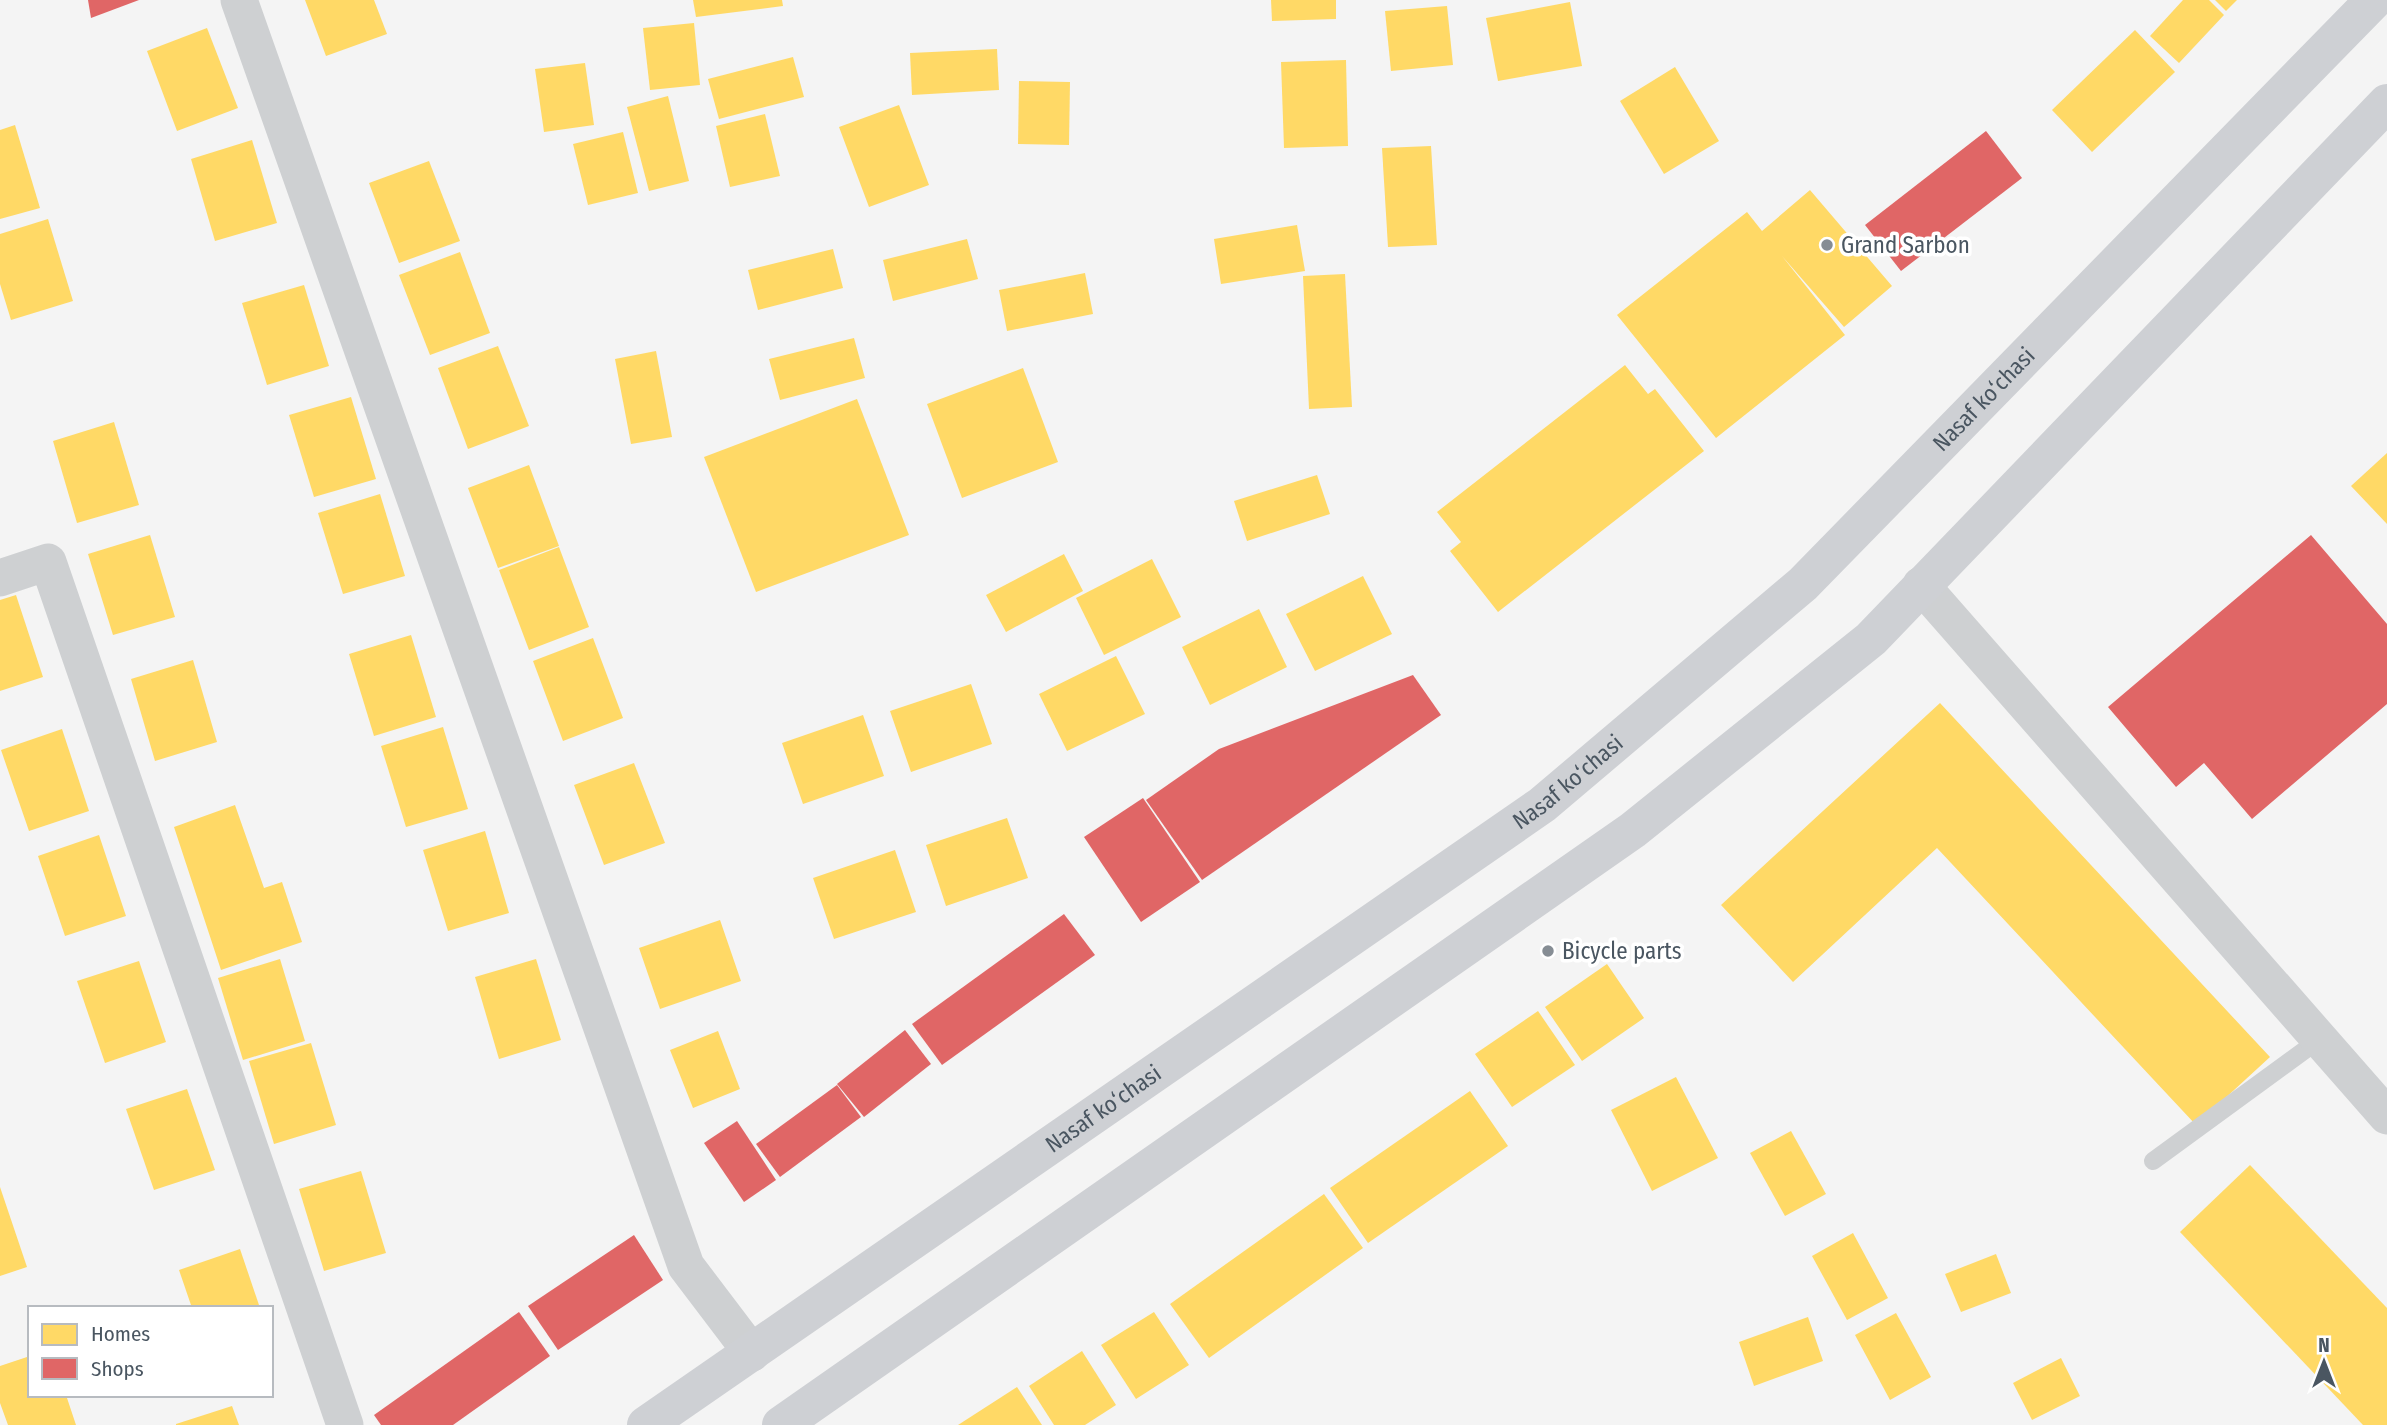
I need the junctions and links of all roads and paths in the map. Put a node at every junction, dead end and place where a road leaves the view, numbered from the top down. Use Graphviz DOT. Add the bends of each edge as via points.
graph roads {
  1 [pos="239,0"];
  2 [pos="2374,0"];
  3 [pos="2387,103"];
  4 [pos="0,578"];
  5 [pos="1921,585"];
  6 [pos="2320,1039"];
  7 [pos="2387,1116"];
  8 [pos="2153,1161"];
  9 [pos="752,1353"];
  10 [pos="345,1425"];
  11 [pos="646,1425"];
  12 [pos="781,1425"];
  1 -- 9 [label="street" via="686,1266"];
  2 -- 9 [label="main road, Nasaf ko‘chasi" via="1803,584 1542,806"];
  3 -- 5 [label="main road"];
  4 -- 10 [label="street" via="48,562"];
  5 -- 6 [label="street"];
  5 -- 12 [label="main road" via="1871,639 1633,830"];
  6 -- 7 [label="street"];
  6 -- 8 [label="lane"];
  9 -- 11 [label="main road, Nasaf ko‘chasi"];
}
